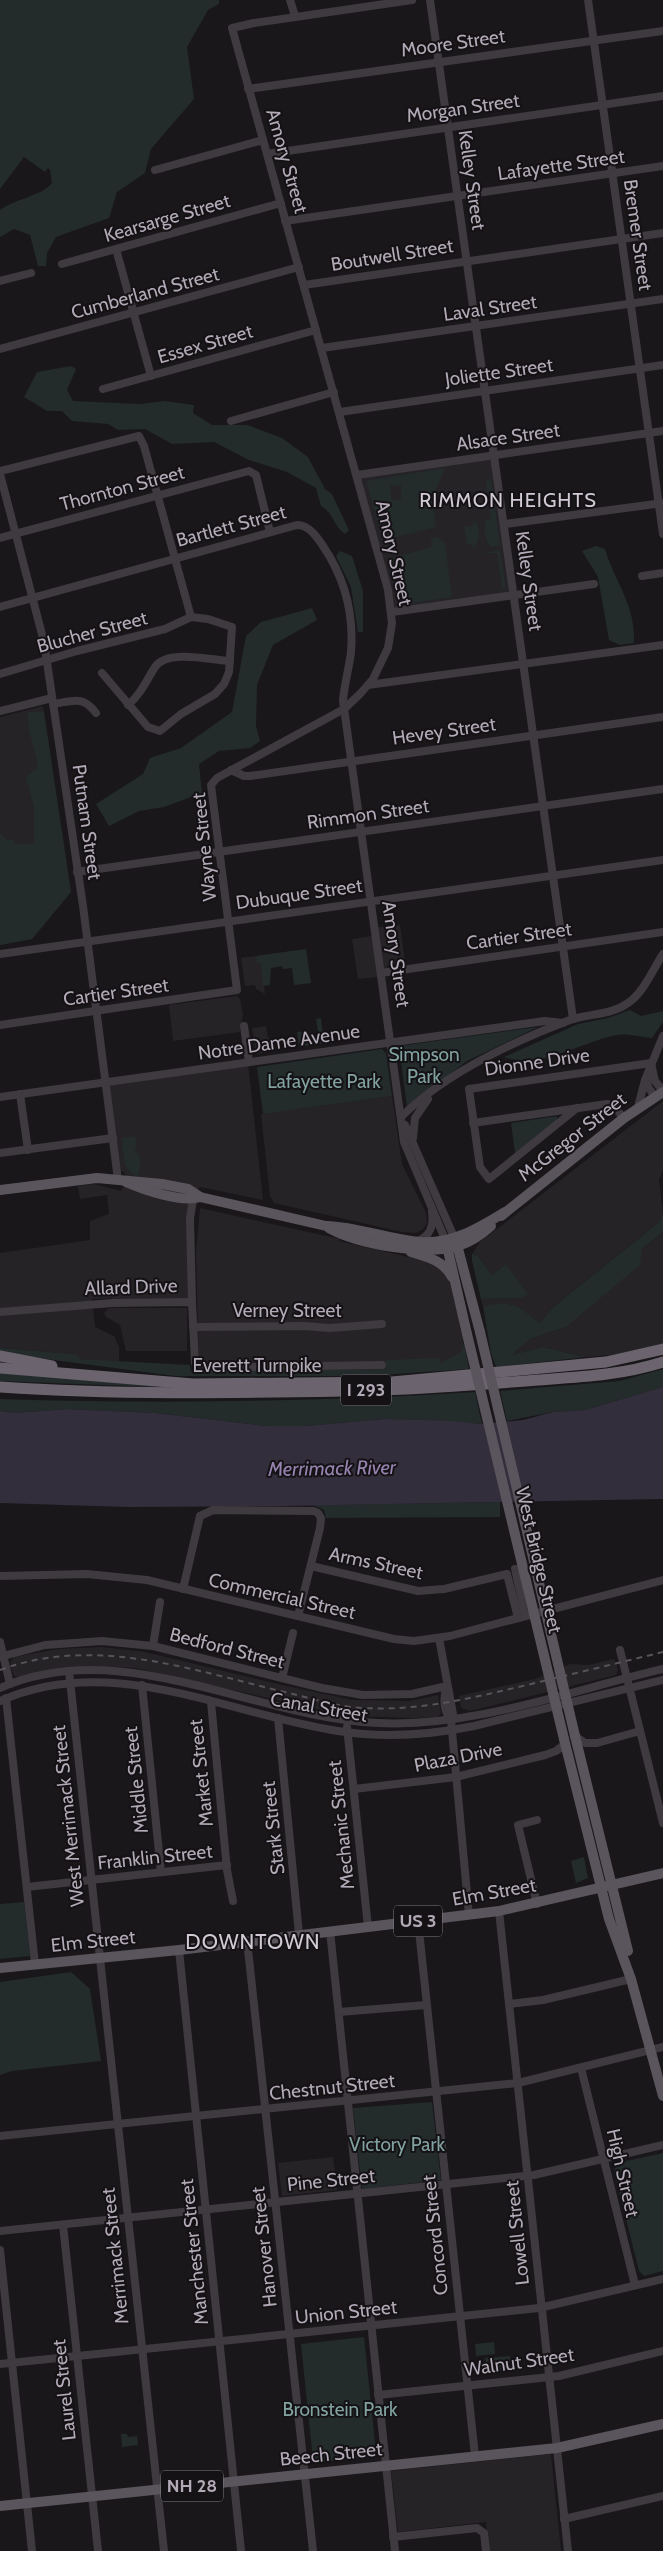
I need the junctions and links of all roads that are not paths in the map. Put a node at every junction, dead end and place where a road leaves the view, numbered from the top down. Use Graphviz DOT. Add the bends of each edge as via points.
graph roads {
  1 [pos="290,0"];
  2 [pos="412,0"];
  3 [pos="430,0"];
  4 [pos="588,0"];
  5 [pos="357,4"];
  6 [pos="295,16"];
  7 [pos="663,30"];
  8 [pos="594,40"];
  9 [pos="439,62"];
  10 [pos="248,89"];
  11 [pos="663,96"];
  12 [pos="603,104"];
  13 [pos="448,127"];
  14 [pos="263,140"];
  15 [pos="267,154"];
  16 [pos="663,166"];
  17 [pos="155,170"];
  18 [pos="613,174"];
  19 [pos="458,196"];
  20 [pos="281,203"];
  21 [pos="286,220"];
  22 [pos="663,233"];
  23 [pos="622,240"];
  24 [pos="116,250"];
  25 [pos="467,260"];
  26 [pos="62,264"];
  27 [pos="299,267"];
  28 [pos="31,273"];
  29 [pos="0,281"];
  30 [pos="304,285"];
  31 [pos="663,299"];
  32 [pos="631,304"];
  33 [pos="133,313"];
  34 [pos="477,326"];
  35 [pos="316,330"];
  36 [pos="322,348"];
  37 [pos="0,349"];
  38 [pos="663,365"];
  39 [pos="640,368"];
  40 [pos="151,376"];
  41 [pos="103,388"];
  42 [pos="486,390"];
  43 [pos="334,392"];
  44 [pos="340,412"];
  45 [pos="231,421"];
  46 [pos="663,431"];
  47 [pos="649,433"];
  48 [pos="495,454"];
  49 [pos="0,472"];
  50 [pos="357,475"];
  51 [pos="157,496"];
  52 [pos="661,503"];
  53 [pos="505,524"];
  54 [pos="270,532"];
  55 [pos="16,534"];
  56 [pos="663,534"];
  57 [pos="0,538"];
  58 [pos="174,558"];
  59 [pos="663,573"];
  60 [pos="642,576"];
  61 [pos="594,584"];
  62 [pos="515,596"];
  63 [pos="34,597"];
  64 [pos="0,607"];
  65 [pos="392,612"];
  66 [pos="191,617"];
  67 [pos="663,645"];
  68 [pos="47,661"];
  69 [pos="230,661"];
  70 [pos="524,665"];
  71 [pos="0,674"];
  72 [pos="102,674"];
  73 [pos="345,685"];
  74 [pos="368,685"];
  75 [pos="360,694"];
  76 [pos="52,701"];
  77 [pos="128,705"];
  78 [pos="344,709"];
  79 [pos="0,711"];
  80 [pos="96,713"];
  81 [pos="663,717"];
  82 [pos="534,734"];
  83 [pos="352,761"];
  84 [pos="231,770"];
  85 [pos="663,789"];
  86 [pos="544,805"];
  87 [pos="362,831"];
  88 [pos="219,851"];
  89 [pos="663,860"];
  90 [pos="77,872"];
  91 [pos="553,876"];
  92 [pos="372,901"];
  93 [pos="228,921"];
  94 [pos="663,932"];
  95 [pos="87,941"];
  96 [pos="563,946"];
  97 [pos="0,954"];
  98 [pos="663,954"];
  99 [pos="381,973"];
  100 [pos="236,990"];
  101 [pos="96,1011"];
  102 [pos="573,1019"];
  103 [pos="563,1022"];
  104 [pos="0,1025"];
  105 [pos="244,1026"];
  106 [pos="663,1036"];
  107 [pos="391,1042"];
  108 [pos="661,1044"];
  109 [pos="249,1062"];
  110 [pos="652,1063"];
  111 [pos="647,1074"];
  112 [pos="106,1081"];
  113 [pos="436,1090"];
  114 [pos="20,1094"];
  115 [pos="660,1094"];
  116 [pos="0,1097"];
  117 [pos="577,1108"];
  118 [pos="638,1108"];
  119 [pos="402,1116"];
  120 [pos="624,1118"];
  121 [pos="473,1123"];
  122 [pos="113,1138"];
  123 [pos="28,1150"];
  124 [pos="0,1153"];
  125 [pos="416,1153"];
  126 [pos="122,1181"];
  127 [pos="425,1189"];
  128 [pos="0,1190"];
  129 [pos="196,1196"];
  130 [pos="506,1212"];
  131 [pos="326,1226"];
  132 [pos="480,1236"];
  133 [pos="410,1241"];
  134 [pos="376,1242"];
  135 [pos="451,1242"];
  136 [pos="457,1286"];
  137 [pos="469,1288"];
  138 [pos="192,1302"];
  139 [pos="0,1312"];
  140 [pos="382,1324"];
  141 [pos="193,1328"];
  142 [pos="663,1349"];
  143 [pos="0,1356"];
  144 [pos="663,1362"];
  145 [pos="382,1365"];
  146 [pos="0,1368"];
  147 [pos="118,1377"];
  148 [pos="0,1387"];
  149 [pos="66,1392"];
  150 [pos="0,1393"];
  151 [pos="311,1566"];
  152 [pos="515,1569"];
  153 [pos="0,1576"];
  154 [pos="663,1580"];
  155 [pos="183,1589"];
  156 [pos="160,1602"];
  157 [pos="298,1616"];
  158 [pos="522,1617"];
  159 [pos="292,1633"];
  160 [pos="439,1638"];
  161 [pos="0,1642"];
  162 [pos="152,1646"];
  163 [pos="620,1650"];
  164 [pos="2,1657"];
  165 [pos="663,1669"];
  166 [pos="69,1671"];
  167 [pos="627,1677"];
  168 [pos="282,1678"];
  169 [pos="663,1680"];
  170 [pos="70,1683"];
  171 [pos="10,1684"];
  172 [pos="142,1685"];
  173 [pos="447,1686"];
  174 [pos="0,1688"];
  175 [pos="630,1688"];
  176 [pos="3,1699"];
  177 [pos="211,1702"];
  178 [pos="278,1718"];
  179 [pos="347,1720"];
  180 [pos="451,1720"];
  181 [pos="452,1730"];
  182 [pos="640,1731"];
  183 [pos="348,1732"];
  184 [pos="575,1736"];
  185 [pos="564,1741"];
  186 [pos="456,1777"];
  187 [pos="354,1789"];
  188 [pos="537,1820"];
  189 [pos="663,1823"];
  190 [pos="227,1865"];
  191 [pos="161,1872"];
  192 [pos="663,1873"];
  193 [pos="91,1880"];
  194 [pos="613,1885"];
  195 [pos="27,1887"];
  196 [pos="601,1888"];
  197 [pos="232,1901"];
  198 [pos="537,1904"];
  199 [pos="500,1912"];
  200 [pos="469,1915"];
  201 [pos="418,1921"];
  202 [pos="368,1927"];
  203 [pos="330,1931"];
  204 [pos="299,1934"];
  205 [pos="247,1940"];
  206 [pos="179,1950"];
  207 [pos="99,1957"];
  208 [pos="35,1964"];
  209 [pos="0,1968"];
  210 [pos="631,1979"];
  211 [pos="509,2004"];
  212 [pos="426,2005"];
  213 [pos="339,2012"];
  214 [pos="663,2047"];
  215 [pos="652,2050"];
  216 [pos="581,2068"];
  217 [pos="518,2083"];
  218 [pos="436,2092"];
  219 [pos="663,2096"];
  220 [pos="348,2101"];
  221 [pos="266,2110"];
  222 [pos="196,2117"];
  223 [pos="117,2125"];
  224 [pos="0,2136"];
  225 [pos="663,2145"];
  226 [pos="603,2160"];
  227 [pos="528,2176"];
  228 [pos="447,2184"];
  229 [pos="357,2194"];
  230 [pos="276,2203"];
  231 [pos="207,2211"];
  232 [pos="128,2219"];
  233 [pos="63,2225"];
  234 [pos="0,2231"];
  235 [pos="0,2250"];
  236 [pos="663,2279"];
  237 [pos="635,2285"];
  238 [pos="541,2308"];
  239 [pos="460,2317"];
  240 [pos="371,2326"];
  241 [pos="289,2334"];
  242 [pos="219,2342"];
  243 [pos="142,2350"];
  244 [pos="663,2351"];
  245 [pos="77,2356"];
  246 [pos="13,2363"];
  247 [pos="0,2364"];
  248 [pos="550,2377"];
  249 [pos="467,2386"];
  250 [pos="378,2395"];
  251 [pos="663,2424"];
  252 [pos="557,2448"];
  253 [pos="475,2456"];
  254 [pos="385,2466"];
  255 [pos="305,2474"];
  256 [pos="234,2482"];
  257 [pos="157,2490"];
  258 [pos="663,2496"];
  259 [pos="91,2497"];
  260 [pos="27,2504"];
  261 [pos="0,2506"];
  262 [pos="564,2518"];
  263 [pos="393,2537"];
  264 [pos="32,2551"];
  265 [pos="98,2551"];
  266 [pos="164,2551"];
  267 [pos="242,2551"];
  268 [pos="313,2551"];
  269 [pos="395,2551"];
  270 [pos="486,2551"];
  271 [pos="568,2551"];
  1 -- 6 [label="street"];
  2 -- 5 [label="street"];
  3 -- 9 [label="street, Kelley Street"];
  4 -- 8 [label="street, Bremer Street"];
  5 -- 6 [label="street"];
  6 -- 10 [label="street, Amory Street" via="233,26"];
  7 -- 8 [label="street, Moore Street"];
  8 -- 9 [label="street, Moore Street"];
  8 -- 12 [label="street, Bremer Street"];
  9 -- 10 [label="street, Moore Street"];
  9 -- 13 [label="street, Kelley Street"];
  10 -- 14 [label="street, Amory Street"];
  11 -- 12 [label="street, Morgan Street"];
  12 -- 13 [label="street, Morgan Street"];
  12 -- 18 [label="street, Bremer Street"];
  13 -- 15 [label="street, Morgan Street"];
  13 -- 19 [label="street, Kelley Street"];
  14 -- 15 [label="street, Amory Street"];
  14 -- 17 [label="street"];
  15 -- 20 [label="street, Amory Street"];
  16 -- 18 [label="street, Lafayette Street"];
  18 -- 19 [label="street, Lafayette Street"];
  18 -- 23 [label="street, Bremer Street"];
  19 -- 21 [label="street, Lafayette Street"];
  19 -- 25 [label="street, Kelley Street"];
  20 -- 21 [label="street, Amory Street"];
  20 -- 24 [label="street, Kearsarge Street"];
  21 -- 27 [label="street, Amory Street"];
  22 -- 23 [label="street, Boutwell Street"];
  23 -- 25 [label="street, Boutwell Street"];
  23 -- 32 [label="street, Bremer Street"];
  24 -- 26 [label="street, Kearsarge Street"];
  24 -- 33 [label="street"];
  25 -- 30 [label="street, Boutwell Street"];
  25 -- 34 [label="street, Kelley Street"];
  27 -- 30 [label="street, Amory Street"];
  27 -- 33 [label="street, Cumberland Street"];
  28 -- 29 [label="street"];
  30 -- 35 [label="street, Amory Street"];
  31 -- 32 [label="street, Laval Street"];
  32 -- 34 [label="street, Laval Street"];
  32 -- 39 [label="street, Bremer Street"];
  33 -- 37 [label="street, Cumberland Street"];
  33 -- 40 [label="street"];
  34 -- 36 [label="street, Laval Street"];
  34 -- 42 [label="street, Kelley Street"];
  35 -- 36 [label="street, Amory Street"];
  35 -- 40 [label="street, Essex Street"];
  36 -- 43 [label="street, Amory Street"];
  38 -- 39 [label="street, Joliette Street"];
  39 -- 42 [label="street, Joliette Street"];
  39 -- 47 [label="street, Bremer Street"];
  40 -- 41 [label="street, Essex Street"];
  42 -- 44 [label="street, Joliette Street"];
  42 -- 48 [label="street, Kelley Street"];
  43 -- 44 [label="street, Amory Street"];
  43 -- 45 [label="street"];
  44 -- 50 [label="street, Amory Street"];
  46 -- 47 [label="street, Alsace Street"];
  47 -- 48 [label="street, Alsace Street"];
  47 -- 52 [label="street, Bremer Street"];
  48 -- 50 [label="street, Alsace Street"];
  48 -- 53 [label="street, Kelley Street"];
  49 -- 51 [label="street" via="139,436"];
  49 -- 55 [label="street, Putnam Street"];
  50 -- 65 [label="street, Amory Street"];
  51 -- 54 [label="street, Thornton Street" via="253,472"];
  51 -- 55 [label="street, Thornton Street"];
  51 -- 58 [label="street"];
  52 -- 53 [label="street"];
  52 -- 56 [label="street, Bremer Street"];
  53 -- 62 [label="street, Kelley Street"];
  54 -- 58 [label="street, Bartlett Street"];
  54 -- 73 [label="street, Bartlett Street" via="298,525 306,527 335,565 345,590 350,619 351,652"];
  55 -- 57 [label="street, Thornton Street"];
  55 -- 63 [label="street, Putnam Street"];
  58 -- 63 [label="street, Bartlett Street"];
  58 -- 66 [label="street"];
  59 -- 60 [label="street"];
  61 -- 62 [label="street"];
  62 -- 65 [label="street"];
  62 -- 70 [label="street, Kelley Street"];
  63 -- 64 [label="street, Bartlett Street"];
  63 -- 68 [label="street, Putnam Street"];
  65 -- 74 [label="street, Amory Street" via="388,648"];
  66 -- 68 [label="street, Blucher Street" via="165,629"];
  66 -- 69 [label="street" via="232,628"];
  67 -- 70 [label="street"];
  68 -- 71 [label="street, Blucher Street"];
  68 -- 76 [label="street, Putnam Street"];
  69 -- 77 [label="street" via="164,659"];
  69 -- 77 [label="street" via="227,678 220,689 160,731 148,727"];
  70 -- 74 [label="street"];
  70 -- 82 [label="street, Kelley Street"];
  72 -- 77 [label="street"];
  73 -- 75 [label="street"];
  73 -- 78 [label="street, Bartlett Street"];
  74 -- 75 [label="street, Amory Street"];
  75 -- 78 [label="street, Amory Street"];
  76 -- 79 [label="street"];
  76 -- 80 [label="street" via="83,700"];
  76 -- 90 [label="street, Putnam Street"];
  78 -- 83 [label="street, Amory Street"];
  78 -- 84 [label="street"];
  81 -- 82 [label="street, Hevey Street"];
  82 -- 83 [label="street, Hevey Street"];
  82 -- 86 [label="street, Kelley Street"];
  83 -- 84 [label="street, Hevey Street" via="250,776"];
  83 -- 87 [label="street, Amory Street"];
  84 -- 88 [label="street, Wayne Street" via="211,785"];
  85 -- 86 [label="street, Rimmon Street"];
  86 -- 87 [label="street, Rimmon Street"];
  86 -- 91 [label="street, Kelley Street"];
  87 -- 88 [label="street, Rimmon Street"];
  87 -- 92 [label="street, Amory Street"];
  88 -- 90 [label="street, Rimmon Street"];
  88 -- 93 [label="street, Wayne Street"];
  89 -- 91 [label="street, Dubuque Street"];
  90 -- 95 [label="street, Putnam Street"];
  91 -- 92 [label="street, Dubuque Street"];
  91 -- 96 [label="street, Kelley Street"];
  92 -- 93 [label="street, Dubuque Street"];
  92 -- 99 [label="street, Amory Street"];
  93 -- 95 [label="street, Dubuque Street"];
  93 -- 100 [label="street, Wayne Street"];
  94 -- 96 [label="street, Cartier Street"];
  95 -- 97 [label="street, Dubuque Street"];
  95 -- 101 [label="street, Putnam Street"];
  96 -- 99 [label="street, Cartier Street"];
  96 -- 102 [label="street, Kelley Street"];
  98 -- 102 [label="street" via="643,988 628,1003 605,1013"];
  99 -- 107 [label="street, Amory Street"];
  100 -- 101 [label="street, Cartier Street"];
  101 -- 104 [label="street, Cartier Street"];
  101 -- 112 [label="street, Putnam Street"];
  102 -- 103 [label="street"];
  103 -- 107 [label="street, Notre Dame Avenue" via="545,1021"];
  103 -- 113 [label="street" via="473,1064"];
  105 -- 109 [label="street"];
  106 -- 108 [label="street"];
  107 -- 109 [label="street, Notre Dame Avenue"];
  107 -- 119 [label="street, Amory Street"];
  108 -- 110 [label="street"];
  109 -- 112 [label="street, Notre Dame Avenue"];
  110 -- 111 [label="street"];
  110 -- 115 [label="street"];
  110 -- 121 [label="street, Dionne Drive" via="471,1088 468,1091"];
  111 -- 115 [label="street" via="647,1084"];
  111 -- 118 [label="street"];
  112 -- 114 [label="street, Notre Dame Avenue"];
  112 -- 122 [label="street, Putnam Street"];
  113 -- 119 [label="street"];
  113 -- 125 [label="street" via="415,1118 412,1135"];
  114 -- 116 [label="street, Notre Dame Avenue"];
  114 -- 123 [label="street"];
  115 -- 118 [label="main road, McGregor Street"];
  117 -- 120 [label="street" via="612,1105"];
  117 -- 121 [label="street"];
  117 -- 121 [label="street" via="489,1179 480,1167"];
  118 -- 120 [label="main road, McGregor Street"];
  119 -- 125 [label="street, Amory Street"];
  119 -- 127 [label="street, Amory Street" via="405,1146"];
  120 -- 130 [label="main road, McGregor Street"];
  122 -- 123 [label="street"];
  122 -- 126 [label="street, Putnam Street"];
  123 -- 124 [label="street"];
  125 -- 135 [label="street, Amory Street"];
  126 -- 128 [label="main road, McGregor Street" via="85,1178"];
  126 -- 129 [label="main road, McGregor Street" via="162,1184"];
  127 -- 133 [label="street, Amory Street" via="432,1216 431,1229 422,1239"];
  127 -- 135 [label="street, Amory Street"];
  129 -- 131 [label="main road, McGregor Street"];
  129 -- 138 [label="street" via="190,1218"];
  130 -- 132 [label="main road, McGregor Street"];
  130 -- 135 [label="main road, McGregor Street"];
  131 -- 133 [label="main road, McGregor Street"];
  131 -- 134 [label="main road, McGregor Street" via="340,1234"];
  132 -- 135 [label="main road, McGregor Street"];
  132 -- 137 [label="main road" via="469,1247 466,1256"];
  133 -- 135 [label="main road, McGregor Street"];
  134 -- 135 [label="main road, McGregor Street" via="408,1248"];
  134 -- 136 [label="main road" via="437,1261 448,1270"];
  135 -- 136 [label="main road, West Bridge Street"];
  135 -- 137 [label="main road, West Bridge Street"];
  136 -- 185 [label="main road, West Bridge Street, bridge"];
  137 -- 184 [label="main road, West Bridge Street, bridge"];
  138 -- 139 [label="street, Allard Drive" via="112,1303"];
  138 -- 141 [label="street, Allard Drive"];
  140 -- 141 [label="street, Verney Street" via="330,1328"];
  141 -- 145 [label="street, Allard Drive" via="198,1368"];
  142 -- 147 [label="highway, Everett Turnpike / I 293" via="606,1362 392,1382 211,1384"];
  143 -- 147 [label="highway"];
  144 -- 149 [label="highway, Everett Turnpike / I 293" via="595,1375 434,1388 216,1394"];
  146 -- 147 [label="highway, Everett Turnpike / I 293"];
  148 -- 149 [label="highway, Everett Turnpike / I 293"];
  149 -- 150 [label="highway"];
  151 -- 155 [label="street" via="320,1528 318,1513 214,1510 200,1516"];
  151 -- 157 [label="street"];
  151 -- 158 [label="street, Arms Street" via="418,1591 444,1589 506,1574"];
  152 -- 158 [label="street"];
  153 -- 155 [label="street, Commercial Street" via="87,1574 147,1580"];
  154 -- 158 [label="street, Commercial Street"];
  155 -- 157 [label="street, Commercial Street"];
  156 -- 162 [label="street"];
  157 -- 160 [label="street, Commercial Street" via="394,1639"];
  158 -- 160 [label="street, Commercial Street"];
  159 -- 168 [label="street"];
  160 -- 173 [label="street"];
  161 -- 164 [label="street"];
  162 -- 164 [label="street, Bedford Street" via="102,1641 70,1642"];
  162 -- 168 [label="street, Bedford Street"];
  163 -- 167 [label="street"];
  164 -- 171 [label="street"];
  165 -- 167 [label="street, Canal Street"];
  166 -- 170 [label="street, West Merrimack Street"];
  166 -- 171 [label="street, Canal Street"];
  166 -- 179 [label="street, Canal Street" via="149,1676"];
  167 -- 175 [label="street"];
  167 -- 180 [label="street, Canal Street"];
  168 -- 173 [label="street, Bedford Street" via="371,1695 412,1694"];
  169 -- 175 [label="street, Canal Street"];
  170 -- 172 [label="street, Canal Street"];
  170 -- 176 [label="street, Canal Street" via="38,1687"];
  170 -- 193 [label="street, West Merrimack Street"];
  171 -- 174 [label="street, Canal Street"];
  172 -- 177 [label="street, Canal Street"];
  172 -- 191 [label="street, Middle Street"];
  173 -- 180 [label="street" via="451,1695"];
  175 -- 181 [label="street, Canal Street"];
  175 -- 182 [label="street"];
  176 -- 195 [label="street"];
  177 -- 178 [label="street, Canal Street"];
  177 -- 190 [label="street, Market Street"];
  178 -- 183 [label="street, Canal Street"];
  178 -- 204 [label="street, Stark Street"];
  179 -- 180 [label="street, Canal Street" via="399,1724"];
  179 -- 183 [label="street, Mechanic Street"];
  180 -- 181 [label="street"];
  181 -- 183 [label="street, Canal Street" via="385,1734"];
  181 -- 186 [label="street"];
  182 -- 184 [label="street" via="597,1743 585,1742"];
  182 -- 189 [label="street"];
  183 -- 187 [label="street, Mechanic Street"];
  184 -- 194 [label="main road, West Bridge Street"];
  185 -- 186 [label="street, Plaza Drive" via="556,1751 545,1755"];
  185 -- 196 [label="main road, West Bridge Street"];
  186 -- 187 [label="street, Plaza Drive"];
  186 -- 200 [label="street"];
  187 -- 202 [label="street, Mechanic Street"];
  188 -- 198 [label="street" via="518,1825"];
  190 -- 191 [label="street, Franklin Street"];
  190 -- 197 [label="street, Market Street"];
  191 -- 193 [label="street, Franklin Street"];
  192 -- 194 [label="main road, Elm Street / US 3"];
  193 -- 195 [label="street, Franklin Street"];
  193 -- 207 [label="street, West Merrimack Street"];
  194 -- 196 [label="main road, Elm Street / US 3"];
  194 -- 210 [label="main road, West Bridge Street"];
  195 -- 208 [label="street"];
  196 -- 198 [label="main road, Elm Street / US 3"];
  196 -- 210 [label="main road, West Bridge Street"];
  198 -- 199 [label="main road, Elm Street / US 3"];
  199 -- 200 [label="main road, Elm Street / US 3"];
  199 -- 211 [label="street, Lowell Street"];
  200 -- 201 [label="main road, Elm Street / US 3"];
  201 -- 202 [label="main road, Elm Street / US 3"];
  201 -- 212 [label="street, Concord Street"];
  202 -- 203 [label="main road, Elm Street / US 3"];
  203 -- 204 [label="main road, Elm Street / US 3"];
  203 -- 213 [label="street"];
  204 -- 205 [label="main road, Elm Street / US 3"];
  205 -- 206 [label="main road, Elm Street / US 3"];
  205 -- 221 [label="street, Hanover Street"];
  206 -- 207 [label="main road, Elm Street / US 3"];
  206 -- 222 [label="street, Manchester Street"];
  207 -- 208 [label="main road, Elm Street / US 3"];
  207 -- 223 [label="street, Merrimack Street"];
  208 -- 209 [label="main road, Elm Street / US 3"];
  210 -- 211 [label="street" via="543,2000"];
  210 -- 215 [label="main road"];
  211 -- 217 [label="street, Lowell Street"];
  212 -- 213 [label="street"];
  212 -- 218 [label="street, Concord Street"];
  213 -- 220 [label="street"];
  214 -- 215 [label="street, Chestnut Street"];
  215 -- 216 [label="street, Chestnut Street"];
  215 -- 219 [label="main road"];
  216 -- 217 [label="street, Chestnut Street"];
  216 -- 226 [label="street, High Street"];
  217 -- 218 [label="street, Chestnut Street"];
  217 -- 227 [label="street, Lowell Street"];
  218 -- 220 [label="street, Chestnut Street"];
  218 -- 228 [label="street, Concord Street"];
  220 -- 221 [label="street, Chestnut Street"];
  220 -- 229 [label="street"];
  221 -- 222 [label="street, Chestnut Street"];
  221 -- 230 [label="street, Hanover Street"];
  222 -- 223 [label="street, Chestnut Street"];
  222 -- 231 [label="street, Manchester Street"];
  223 -- 224 [label="street, Chestnut Street"];
  223 -- 232 [label="street, Merrimack Street"];
  225 -- 226 [label="street, Pine Street"];
  226 -- 227 [label="street, Pine Street"];
  226 -- 237 [label="street, High Street"];
  227 -- 228 [label="street, Pine Street"];
  227 -- 238 [label="street, Lowell Street"];
  228 -- 229 [label="street, Pine Street"];
  228 -- 239 [label="street, Concord Street"];
  229 -- 230 [label="street, Pine Street"];
  229 -- 240 [label="street"];
  230 -- 231 [label="street, Pine Street"];
  230 -- 241 [label="street, Hanover Street"];
  231 -- 232 [label="street, Pine Street"];
  231 -- 242 [label="street, Manchester Street"];
  232 -- 233 [label="street, Pine Street"];
  232 -- 243 [label="street, Merrimack Street"];
  233 -- 234 [label="street, Pine Street"];
  233 -- 245 [label="street, Laurel Street"];
  235 -- 246 [label="street"];
  236 -- 237 [label="street, Union Street"];
  237 -- 238 [label="street, Union Street"];
  238 -- 239 [label="street, Union Street"];
  238 -- 248 [label="street, Lowell Street"];
  239 -- 240 [label="street, Union Street"];
  239 -- 249 [label="street, Concord Street"];
  240 -- 241 [label="street, Union Street"];
  240 -- 250 [label="street"];
  241 -- 242 [label="street, Union Street"];
  241 -- 255 [label="street, Hanover Street"];
  242 -- 243 [label="street, Union Street"];
  242 -- 256 [label="street, Manchester Street"];
  243 -- 245 [label="street, Union Street"];
  243 -- 257 [label="street, Merrimack Street"];
  244 -- 248 [label="street, Walnut Street"];
  245 -- 246 [label="street, Union Street"];
  245 -- 259 [label="street, Laurel Street"];
  246 -- 247 [label="street, Union Street"];
  246 -- 260 [label="street"];
  248 -- 249 [label="street, Walnut Street"];
  248 -- 252 [label="street, Lowell Street"];
  249 -- 250 [label="street, Walnut Street"];
  249 -- 253 [label="street, Concord Street"];
  250 -- 254 [label="street"];
  251 -- 252 [label="main road, Beech Street / NH 28"];
  252 -- 253 [label="main road, Beech Street / NH 28"];
  252 -- 262 [label="street, Lowell Street"];
  253 -- 254 [label="main road, Beech Street / NH 28"];
  254 -- 255 [label="main road, Beech Street / NH 28"];
  254 -- 263 [label="street"];
  255 -- 256 [label="main road, Beech Street / NH 28"];
  255 -- 268 [label="street, Hanover Street"];
  256 -- 257 [label="main road, Beech Street / NH 28"];
  256 -- 267 [label="street, Manchester Street"];
  257 -- 259 [label="main road, Beech Street / NH 28"];
  257 -- 266 [label="street, Merrimack Street"];
  258 -- 262 [label="street"];
  259 -- 260 [label="main road, Beech Street / NH 28"];
  259 -- 265 [label="street, Laurel Street"];
  260 -- 261 [label="main road, Beech Street / NH 28"];
  260 -- 264 [label="street"];
  262 -- 271 [label="street, Lowell Street"];
  263 -- 269 [label="street"];
  263 -- 270 [label="street" via="480,2530 484,2533"];
}
